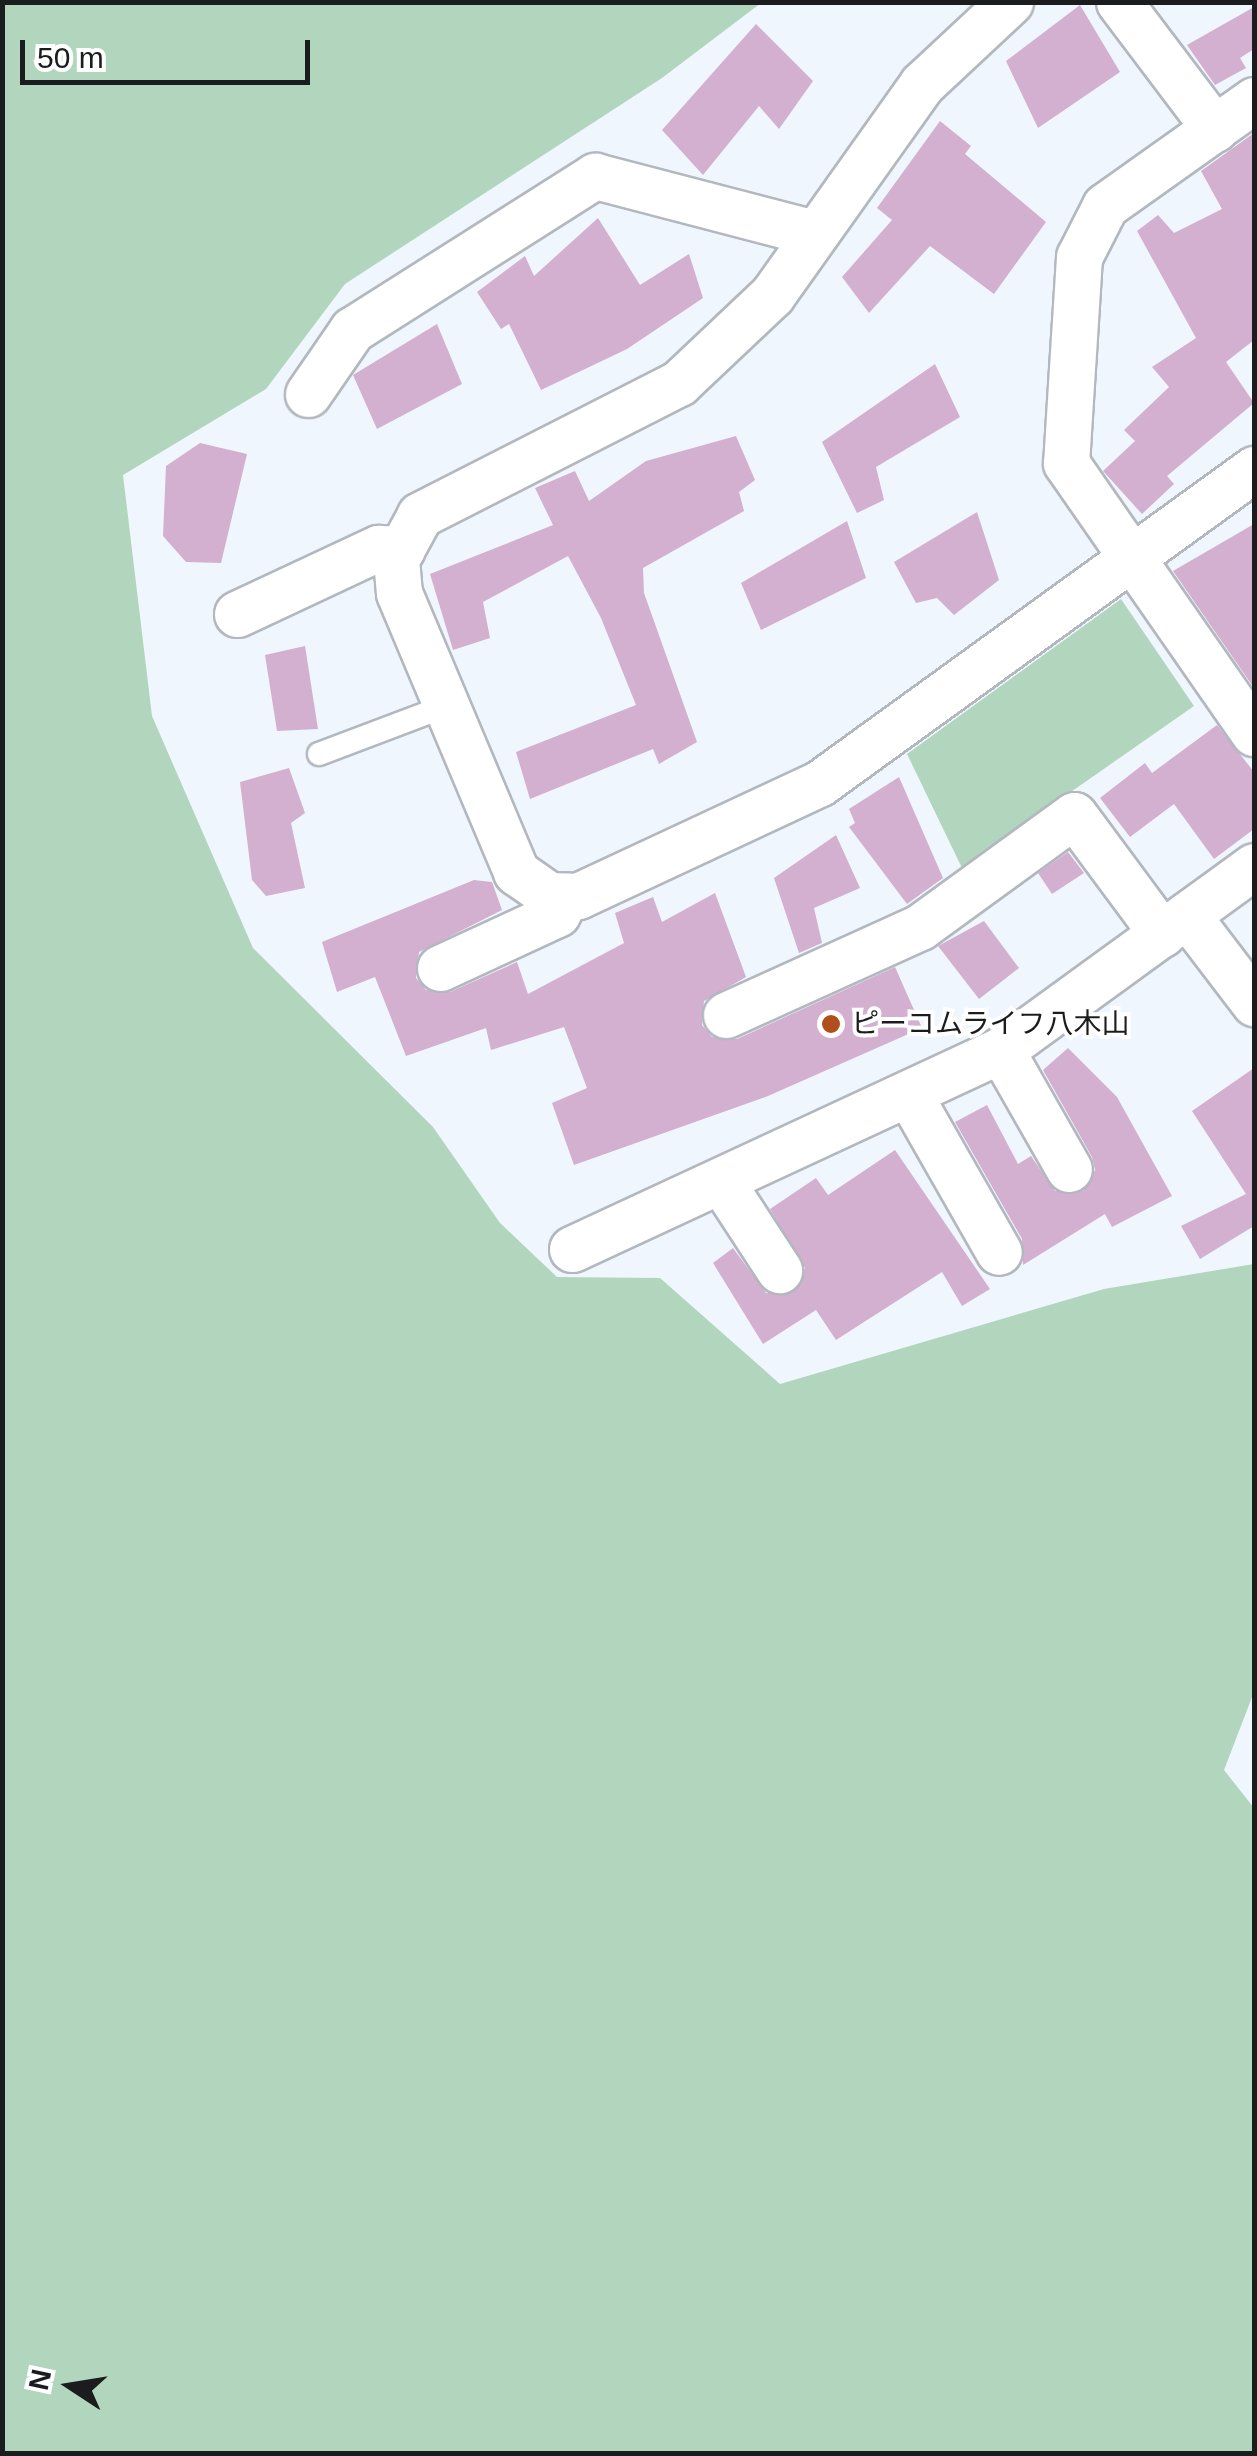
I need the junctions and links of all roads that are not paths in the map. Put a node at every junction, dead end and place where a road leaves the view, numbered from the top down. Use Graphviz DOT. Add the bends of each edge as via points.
graph roads {
  1 [pos="1010,2"];
  2 [pos="1119,2"];
  3 [pos="1254,100"];
  4 [pos="1215,129"];
  5 [pos="814,233"];
  6 [pos="308,394"];
  7 [pos="1254,469"];
  8 [pos="402,549"];
  9 [pos="1132,560"];
  10 [pos="237,614"];
  11 [pos="446,706"];
  12 [pos="1254,733"];
  13 [pos="319,754"];
  14 [pos="1254,866"];
  15 [pos="567,896"];
  16 [pos="1174,924"];
  17 [pos="440,968"];
  18 [pos="1254,1003"];
  19 [pos="726,1014"];
  20 [pos="1000,1050"];
  21 [pos="911,1098"];
  22 [pos="1069,1170"];
  23 [pos="723,1184"];
  24 [pos="572,1250"];
  25 [pos="999,1252"];
  26 [pos="779,1270"];
  1 -- 5 [label="street" via="922,84"];
  2 -- 4 [label="street"];
  3 -- 4 [label="street"];
  4 -- 9 [label="street" via="1105,206 1079,257 1066,463"];
  5 -- 6 [label="street" via="595,176 352,330"];
  5 -- 8 [label="street" via="772,295 679,383 420,514"];
  7 -- 9 [label="street"];
  8 -- 10 [label="street" via="378,548"];
  8 -- 11 [label="street" via="399,593"];
  9 -- 12 [label="street"];
  9 -- 15 [label="street" via="820,783"];
  11 -- 13 [label="lane"];
  11 -- 15 [label="street" via="516,872 549,895"];
  14 -- 16 [label="street"];
  15 -- 17 [label="street" via="557,914"];
  16 -- 18 [label="street"];
  16 -- 19 [label="street" via="1074,815 920,927"];
  16 -- 20 [label="street"];
  20 -- 21 [label="street"];
  20 -- 22 [label="street"];
  21 -- 23 [label="street"];
  21 -- 25 [label="street"];
  23 -- 24 [label="street"];
  23 -- 26 [label="street"];
}
